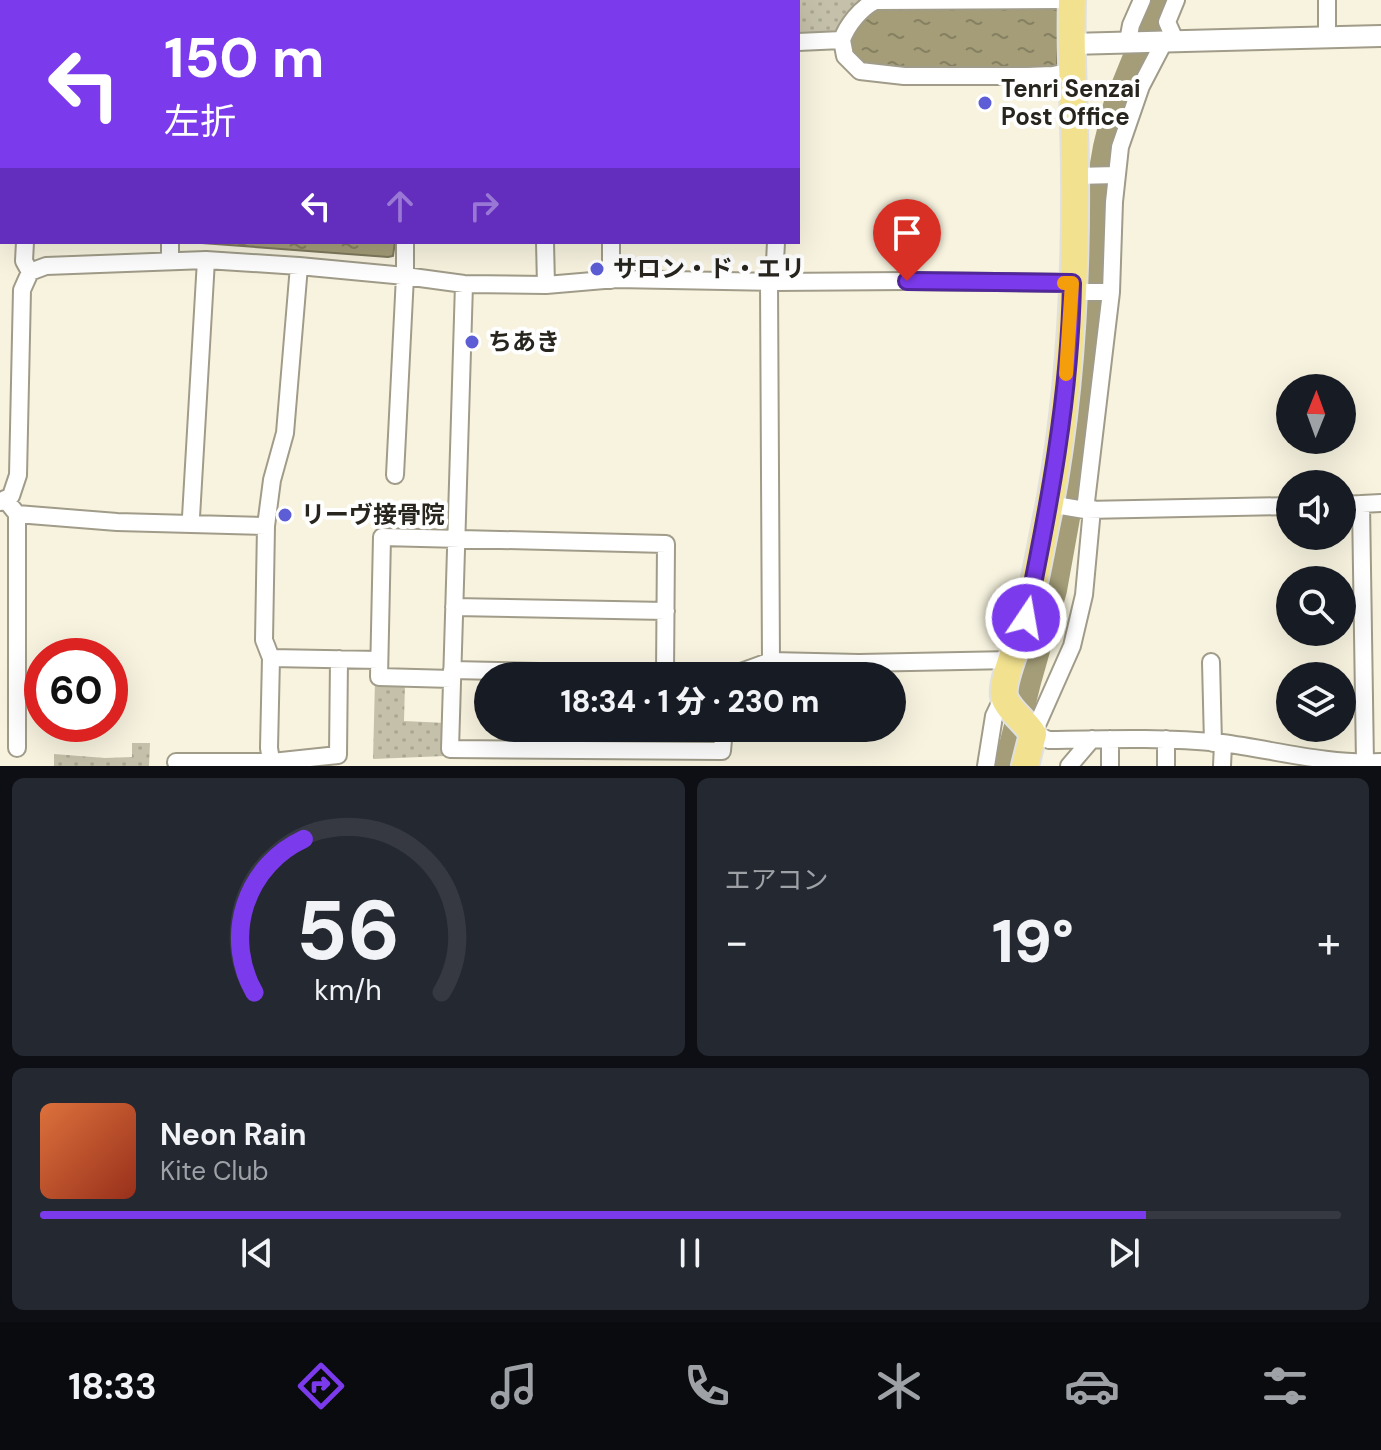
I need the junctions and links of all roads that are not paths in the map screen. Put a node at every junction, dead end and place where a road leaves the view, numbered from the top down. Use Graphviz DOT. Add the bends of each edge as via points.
graph roads {
  1 [pos="1058,0"];
  2 [pos="1072,0"];
  3 [pos="1142,0"];
  4 [pos="1176,0"];
  5 [pos="1327,0"];
  6 [pos="1381,36"];
  7 [pos="1327,37"];
  8 [pos="842,40"];
  9 [pos="1167,40"];
  10 [pos="1128,41"];
  11 [pos="800,42"];
  12 [pos="1070,44"];
  13 [pos="1072,71"];
  14 [pos="1117,175"];
  15 [pos="1075,176"];
  16 [pos="25,244"];
  17 [pos="170,244"];
  18 [pos="405,244"];
  19 [pos="545,244"];
  20 [pos="611,244"];
  21 [pos="776,244"];
  22 [pos="206,260"];
  23 [pos="170,261"];
  24 [pos="299,266"];
  25 [pos="30,272"];
  26 [pos="405,276"];
  27 [pos="611,280"];
  28 [pos="772,282"];
  29 [pos="464,284"];
  30 [pos="546,285"];
  31 [pos="1072,287"];
  32 [pos="1111,292"];
  33 [pos="395,475"];
  34 [pos="2,501"];
  35 [pos="1381,503"];
  36 [pos="1049,504"];
  37 [pos="1356,504"];
  38 [pos="1361,504"];
  39 [pos="1276,506"];
  40 [pos="1089,510"];
  41 [pos="17,514"];
  42 [pos="191,517"];
  43 [pos="266,526"];
  44 [pos="456,538"];
  45 [pos="454,607"];
  46 [pos="666,611"];
  47 [pos="271,658"];
  48 [pos="339,659"];
  49 [pos="379,660"];
  50 [pos="1012,660"];
  51 [pos="771,661"];
  52 [pos="665,662"];
  53 [pos="1211,662"];
  54 [pos="452,674"];
  55 [pos="474,674"];
  56 [pos="1005,699"];
  57 [pos="1031,730"];
  58 [pos="1092,739"];
  59 [pos="1110,739"];
  60 [pos="1166,739"];
  61 [pos="723,742"];
  62 [pos="1218,743"];
  63 [pos="17,748"];
  64 [pos="176,762"];
  65 [pos="1373,763"];
  66 [pos="272,764"];
  67 [pos="986,766"];
  68 [pos="1025,766"];
  69 [pos="1069,766"];
  70 [pos="1110,766"];
  71 [pos="1166,766"];
  72 [pos="1222,766"];
  1 -- 8 [label="street" via="875,1 865,6"];
  2 -- 12 [label="main road"];
  3 -- 10 [label="street"];
  4 -- 9 [label="street"];
  5 -- 7 [label="street"];
  6 -- 7 [label="street"];
  7 -- 9 [label="street"];
  8 -- 11 [label="street"];
  8 -- 13 [label="street" via="845,56 860,71 904,76"];
  9 -- 10 [label="street"];
  9 -- 14 [label="street" via="1141,86 1120,147"];
  10 -- 12 [label="street"];
  12 -- 13 [label="main road"];
  13 -- 15 [label="main road"];
  14 -- 15 [label="street"];
  14 -- 32 [label="street"];
  15 -- 31 [label="main road"];
  16 -- 25 [label="street"];
  17 -- 23 [label="street"];
  18 -- 26 [label="street"];
  19 -- 30 [label="street"];
  20 -- 27 [label="street"];
  21 -- 28 [label="street"];
  22 -- 23 [label="street"];
  22 -- 24 [label="street"];
  22 -- 42 [label="street"];
  23 -- 25 [label="street" via="46,266"];
  24 -- 26 [label="street"];
  24 -- 43 [label="street" via="285,433"];
  25 -- 34 [label="street" via="21,301 18,475 11,496"];
  26 -- 29 [label="street"];
  26 -- 33 [label="street"];
  27 -- 28 [label="street"];
  27 -- 30 [label="street"];
  28 -- 31 [label="street"];
  28 -- 51 [label="street"];
  29 -- 30 [label="street"];
  29 -- 44 [label="street"];
  31 -- 32 [label="street"];
  31 -- 36 [label="main road"];
  32 -- 40 [label="street"];
  34 -- 41 [label="street"];
  35 -- 38 [label="street"];
  36 -- 40 [label="street"];
  36 -- 50 [label="main road"];
  37 -- 38 [label="street"];
  38 -- 65 [label="street"];
  39 -- 40 [label="street"];
  40 -- 57 [label="street" via="1084,595 1072,646"];
  41 -- 43 [label="street"];
  41 -- 63 [label="street"];
  43 -- 47 [label="street" via="264,640"];
  44 -- 45 [label="street"];
  44 -- 46 [label="street" via="666,544"];
  44 -- 49 [label="street" via="382,537"];
  45 -- 46 [label="street"];
  45 -- 54 [label="street"];
  46 -- 52 [label="street"];
  47 -- 48 [label="street"];
  47 -- 66 [label="street"];
  48 -- 49 [label="street"];
  48 -- 66 [label="street" via="338,755"];
  49 -- 54 [label="street" via="379,677"];
  50 -- 51 [label="street"];
  50 -- 56 [label="main road"];
  53 -- 62 [label="street"];
  54 -- 55 [label="street"];
  54 -- 61 [label="street" via="450,749 722,751"];
  56 -- 57 [label="main road"];
  56 -- 67 [label="street" via="994,716"];
  57 -- 58 [label="street" via="1049,740"];
  57 -- 68 [label="main road"];
  58 -- 59 [label="street"];
  58 -- 69 [label="street"];
  59 -- 60 [label="street"];
  59 -- 70 [label="street"];
  60 -- 62 [label="street"];
  60 -- 71 [label="street"];
  62 -- 65 [label="street"];
  62 -- 72 [label="street"];
  64 -- 66 [label="street"];
}
